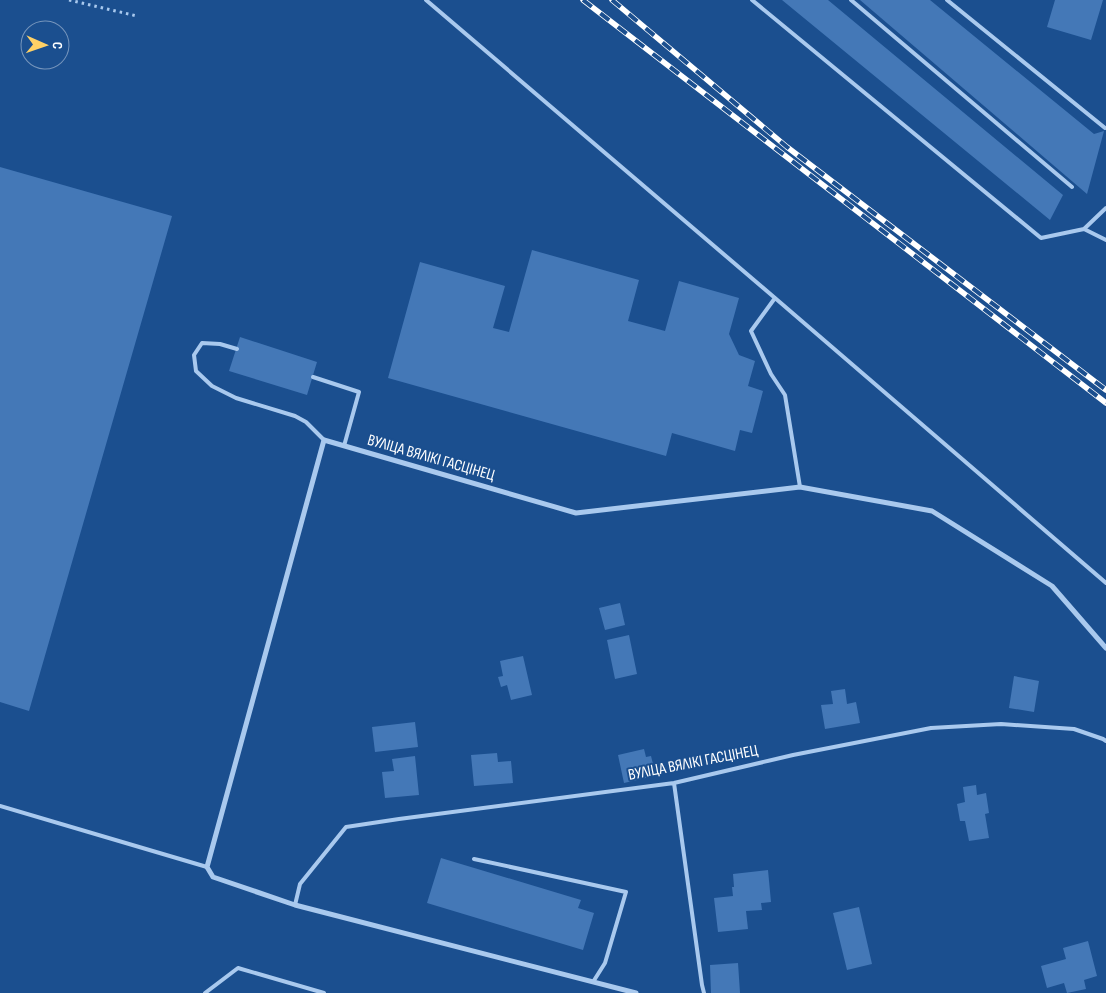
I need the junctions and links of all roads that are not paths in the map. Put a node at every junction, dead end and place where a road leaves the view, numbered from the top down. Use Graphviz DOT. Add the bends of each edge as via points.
graph roads {
  1 [pos="426,0"];
  2 [pos="752,0"];
  3 [pos="851,0"];
  4 [pos="947,0"];
  5 [pos="1105,128"];
  6 [pos="1072,187"];
  7 [pos="1106,208"];
  8 [pos="1084,229"];
  9 [pos="1106,240"];
  10 [pos="775,298"];
  11 [pos="237,349"];
  12 [pos="313,377"];
  13 [pos="324,440"];
  14 [pos="344,446"];
  15 [pos="800,487"];
  16 [pos="1106,583"];
  17 [pos="1106,648"];
  18 [pos="1106,741"];
  19 [pos="674,783"];
  20 [pos="0,806"];
  21 [pos="474,859"];
  22 [pos="207,867"];
  23 [pos="295,905"];
  24 [pos="593,982"];
  25 [pos="205,993"];
  26 [pos="324,993"];
  27 [pos="636,993"];
  28 [pos="704,993"];
  1 -- 10 [label="lane"];
  2 -- 8 [label="lane" via="1041,238"];
  3 -- 6 [label="lane"];
  4 -- 5 [label="lane"];
  7 -- 8 [label="lane"];
  8 -- 9 [label="lane"];
  10 -- 15 [label="lane" via="751,332 771,374 786,395"];
  10 -- 16 [label="lane"];
  11 -- 13 [label="lane" via="202,343 194,355 196,371 212,386 236,398 295,416"];
  12 -- 14 [label="lane" via="359,392"];
  13 -- 14 [label="street, ВУЛІЦА ВЯЛІКІ ГАСЦІНЕЦ"];
  13 -- 22 [label="street"];
  14 -- 15 [label="street, ВУЛІЦА ВЯЛІКІ ГАСЦІНЕЦ" via="576,514"];
  15 -- 17 [label="street, ВУЛІЦА ВЯЛІКІ ГАСЦІНЕЦ" via="932,511 1052,586"];
  18 -- 19 [label="lane, ВУЛІЦА ВЯЛІКІ ГАСЦІНЕЦ" via="1074,729 1001,724 931,728"];
  19 -- 23 [label="lane, ВУЛІЦА ВЯЛІКІ ГАСЦІНЕЦ" via="346,827 300,884"];
  19 -- 28 [label="lane"];
  20 -- 22 [label="lane"];
  21 -- 24 [label="lane" via="626,892 605,963"];
  22 -- 23 [label="street" via="212,877"];
  23 -- 24 [label="street"];
  24 -- 27 [label="street"];
  25 -- 26 [label="lane" via="238,968"];
}
